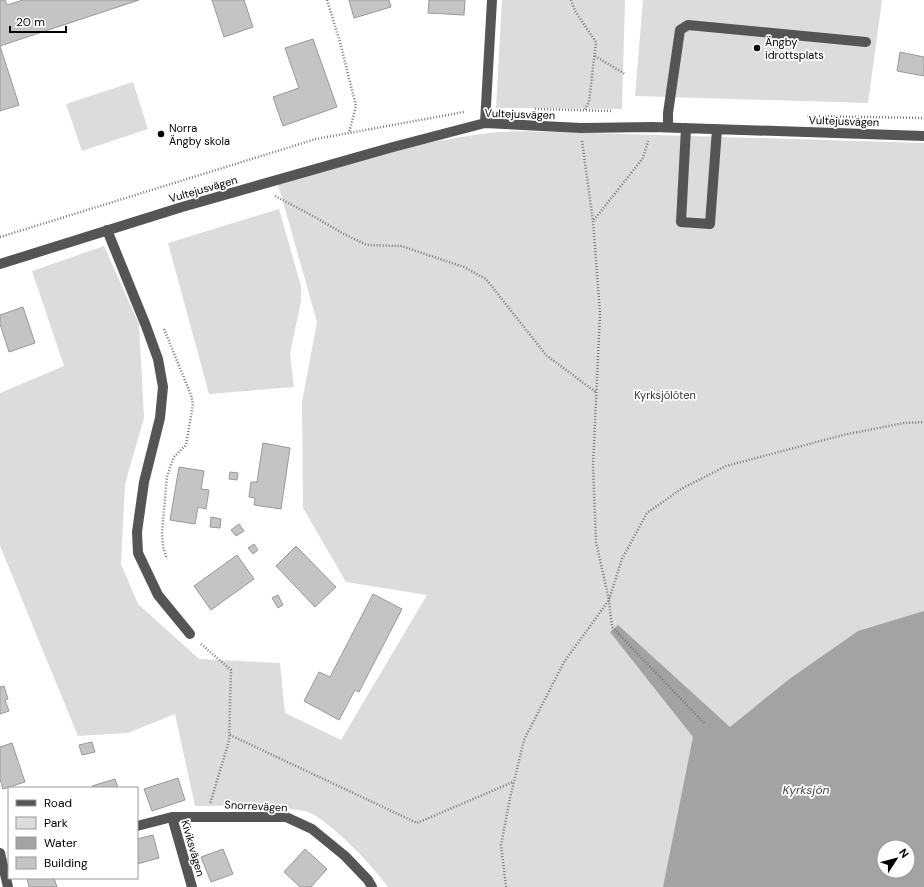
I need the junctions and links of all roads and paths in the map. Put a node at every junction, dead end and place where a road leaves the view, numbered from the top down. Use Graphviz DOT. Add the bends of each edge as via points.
graph roads {
  1 [pos="327,0"];
  2 [pos="492,0"];
  3 [pos="571,0"];
  4 [pos="866,42"];
  5 [pos="595,56"];
  6 [pos="625,74"];
  7 [pos="486,108"];
  8 [pos="485,123"];
  9 [pos="653,127"];
  10 [pos="668,127"];
  11 [pos="580,128"];
  12 [pos="686,128"];
  13 [pos="717,129"];
  14 [pos="349,133"];
  15 [pos="924,136"];
  16 [pos="272,195"];
  17 [pos="593,221"];
  18 [pos="107,230"];
  19 [pos="0,237"];
  20 [pos="0,264"];
  21 [pos="597,393"];
  22 [pos="924,422"];
  23 [pos="609,600"];
  24 [pos="190,634"];
  25 [pos="704,723"];
  26 [pos="230,734"];
  27 [pos="514,782"];
  28 [pos="206,816"];
  29 [pos="172,817"];
  30 [pos="138,826"];
  31 [pos="3,858"];
  32 [pos="8,887"];
  33 [pos="192,887"];
  34 [pos="372,887"];
  35 [pos="506,887"];
  1 -- 14 [label="path" via="356,106"];
  2 -- 7 [label="street"];
  3 -- 5 [label="path" via="575,11 596,42"];
  4 -- 10 [label="street" via="688,25 680,30"];
  5 -- 6 [label="path"];
  5 -- 11 [label="path" via="589,102"];
  7 -- 8 [label="street"];
  7 -- 14 [label="path"];
  8 -- 11 [label="street, Vultejusvägen"];
  8 -- 18 [label="street, Vultejusvägen" via="262,184"];
  9 -- 10 [label="street, Vultejusvägen"];
  9 -- 11 [label="street, Vultejusvägen"];
  9 -- 17 [label="path" via="643,158"];
  10 -- 12 [label="street, Vultejusvägen"];
  11 -- 17 [label="path"];
  12 -- 13 [label="street, Vultejusvägen"];
  12 -- 13 [label="street" via="681,222 710,224"];
  13 -- 15 [label="street, Vultejusvägen"];
  14 -- 19 [label="path" via="316,139"];
  16 -- 21 [label="path" via="367,245 401,246 464,267 486,279 546,355"];
  17 -- 21 [label="path" via="600,313"];
  18 -- 20 [label="street, Vultejusvägen"];
  18 -- 24 [label="street" via="149,333 164,387 160,418 144,482 137,532 138,553 158,595"];
  21 -- 23 [label="path" via="593,466 596,542"];
  22 -- 23 [label="path" via="904,423 843,435 783,450 726,466 680,489 647,513 622,559"];
  23 -- 25 [label="path" via="612,627"];
  23 -- 27 [label="path" via="564,662 524,740"];
  24 -- 26 [label="path" via="231,670"];
  26 -- 27 [label="path" via="417,823"];
  26 -- 28 [label="path"];
  27 -- 35 [label="path" via="501,845"];
  28 -- 29 [label="street, Snorrevägen"];
  28 -- 34 [label="street, Snorrevägen" via="286,817 312,829 345,856"];
  29 -- 30 [label="street, Snorrevägen"];
  29 -- 33 [label="street, Kiviksvägen"];
  31 -- 32 [label="street"];
}
